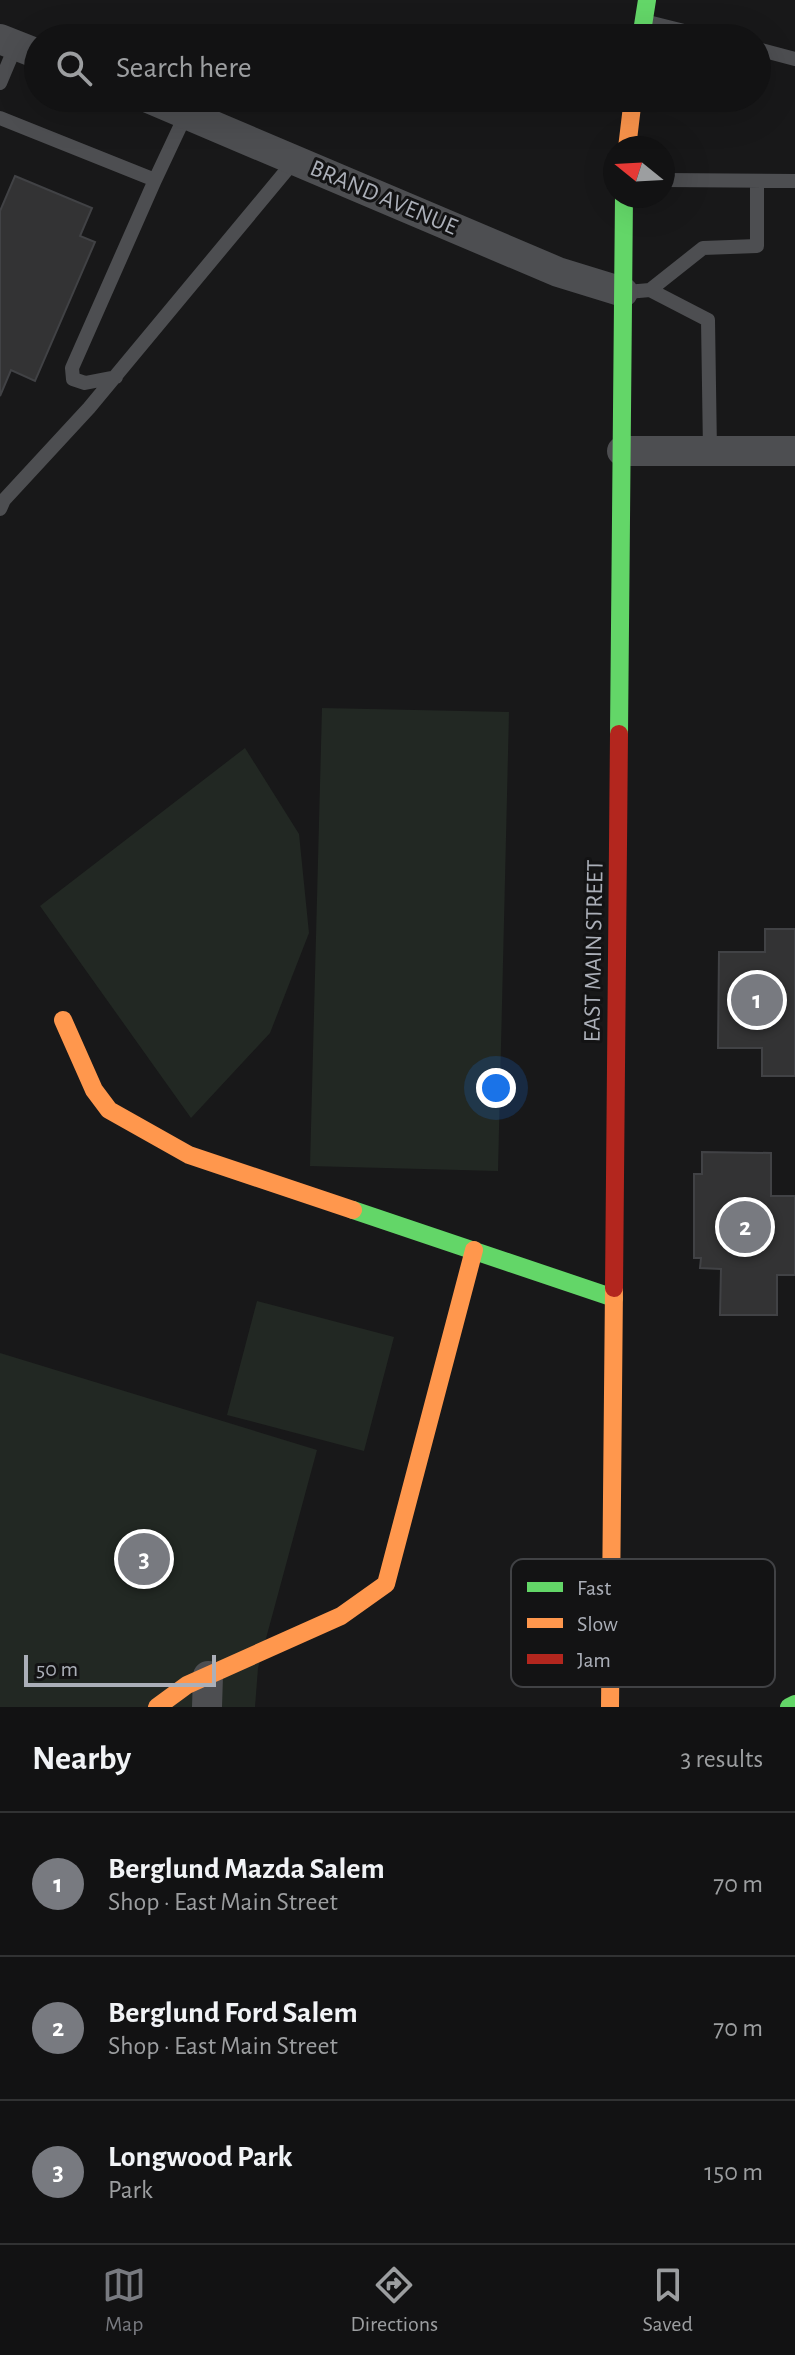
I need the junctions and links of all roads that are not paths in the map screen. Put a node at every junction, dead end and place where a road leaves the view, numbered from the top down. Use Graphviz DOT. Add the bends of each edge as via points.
graph roads {
  1 [pos="647,0"];
  2 [pos="643,24"];
  3 [pos="18,46"];
  4 [pos="771,53"];
  5 [pos="795,59"];
  6 [pos="0,83"];
  7 [pos="181,112"];
  8 [pos="631,112"];
  9 [pos="186,114"];
  10 [pos="0,118"];
  11 [pos="628,136"];
  12 [pos="295,159"];
  13 [pos="155,180"];
  14 [pos="675,180"];
  15 [pos="757,181"];
  16 [pos="795,181"];
  17 [pos="626,208"];
  18 [pos="636,291"];
  19 [pos="116,377"];
  20 [pos="622,451"];
  21 [pos="710,451"];
  22 [pos="795,451"];
  23 [pos="0,509"];
  24 [pos="63,1020"];
  25 [pos="474,1250"];
  26 [pos="614,1298"];
  27 [pos="611,1559"];
  28 [pos="208,1676"];
  29 [pos="610,1687"];
  30 [pos="795,1704"];
  31 [pos="157,1707"];
  32 [pos="207,1707"];
  33 [pos="610,1707"];
  34 [pos="789,1707"];
  1 -- 2 [label="main road"];
  3 -- 6 [label="lane"];
  4 -- 5 [label="lane"];
  7 -- 9 [label="street, BRAND AVENUE"];
  8 -- 11 [label="main road"];
  9 -- 12 [label="street, BRAND AVENUE"];
  9 -- 13 [label="lane"];
  10 -- 13 [label="lane"];
  12 -- 18 [label="street, BRAND AVENUE" via="558,272"];
  12 -- 19 [label="lane"];
  13 -- 19 [label="lane" via="72,368 73,379 85,383"];
  14 -- 15 [label="lane"];
  15 -- 16 [label="lane"];
  15 -- 18 [label="lane" via="757,246 703,248"];
  17 -- 18 [label="main road, EAST MAIN STREET"];
  18 -- 20 [label="main road, EAST MAIN STREET"];
  18 -- 21 [label="lane" via="708,320"];
  19 -- 23 [label="lane"];
  20 -- 21 [label="street"];
  20 -- 26 [label="main road, EAST MAIN STREET"];
  21 -- 22 [label="street"];
  24 -- 25 [label="main road" via="94,1090 127,1122 189,1155"];
  25 -- 26 [label="main road"];
  25 -- 28 [label="main road" via="386,1584 341,1616"];
  26 -- 27 [label="main road, EAST MAIN STREET"];
  28 -- 31 [label="main road"];
  28 -- 32 [label="street"];
  29 -- 33 [label="main road, EAST MAIN STREET"];
  30 -- 34 [label="main road"];
}
